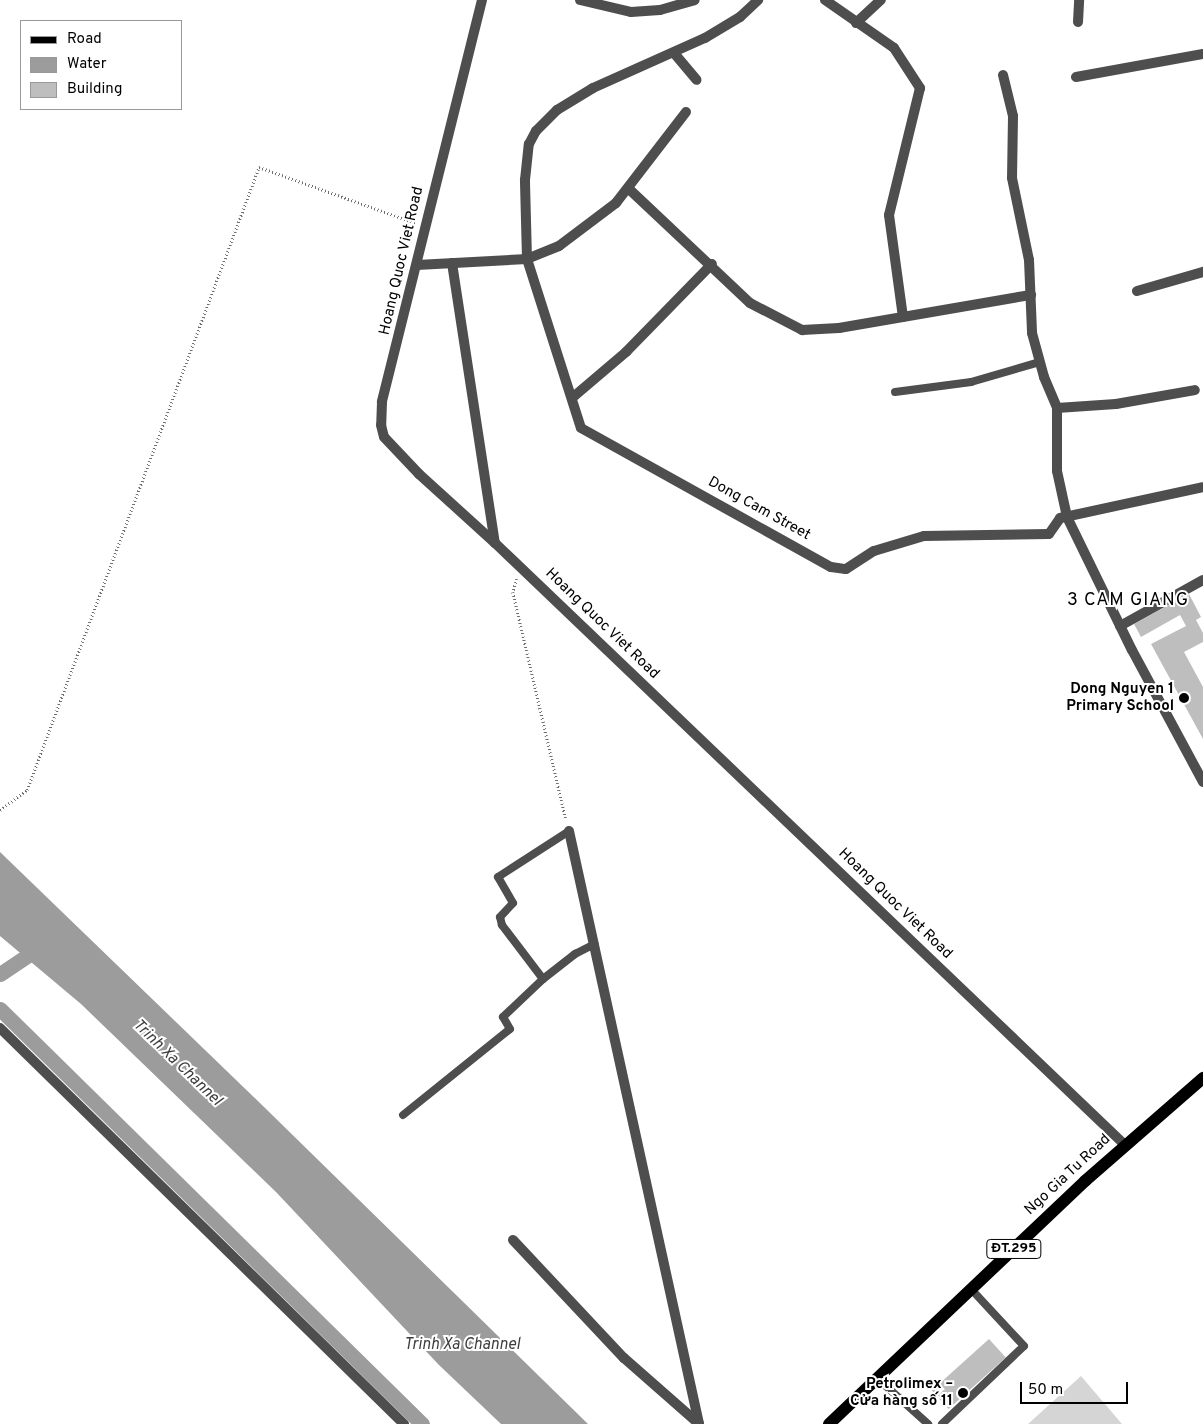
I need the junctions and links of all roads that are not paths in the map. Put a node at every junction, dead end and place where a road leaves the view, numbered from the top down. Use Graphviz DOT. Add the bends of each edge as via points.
graph roads {
  1 [pos="482,0"];
  2 [pos="580,0"];
  3 [pos="695,0"];
  4 [pos="758,0"];
  5 [pos="825,0"];
  6 [pos="881,0"];
  7 [pos="1079,0"];
  8 [pos="1078,22"];
  9 [pos="856,23"];
  10 [pos="674,53"];
  11 [pos="1203,54"];
  12 [pos="1003,75"];
  13 [pos="1076,77"];
  14 [pos="697,80"];
  15 [pos="686,112"];
  16 [pos="629,189"];
  17 [pos="527,259"];
  18 [pos="452,263"];
  19 [pos="712,264"];
  20 [pos="417,265"];
  21 [pos="1203,272"];
  22 [pos="1137,292"];
  23 [pos="1031,295"];
  24 [pos="903,317"];
  25 [pos="1040,362"];
  26 [pos="1195,390"];
  27 [pos="895,392"];
  28 [pos="572,398"];
  29 [pos="1057,408"];
  30 [pos="1203,487"];
  31 [pos="1067,517"];
  32 [pos="495,543"];
  33 [pos="1203,580"];
  34 [pos="1120,626"];
  35 [pos="1203,782"];
  36 [pos="568,831"];
  37 [pos="595,944"];
  38 [pos="543,979"];
  39 [pos="0,1028"];
  40 [pos="1203,1078"];
  41 [pos="403,1115"];
  42 [pos="1125,1145"];
  43 [pos="513,1240"];
  44 [pos="971,1289"];
  45 [pos="877,1378"];
  46 [pos="404,1424"];
  47 [pos="699,1424"];
  48 [pos="829,1424"];
  49 [pos="928,1424"];
  50 [pos="942,1424"];
  1 -- 20 [label="street, Hoang Quoc Viet Road"];
  2 -- 3 [label="street" via="631,12 660,10"];
  4 -- 10 [label="street, Dong Cam Street" via="740,17"];
  5 -- 9 [label="street"];
  6 -- 9 [label="street"];
  7 -- 8 [label="street"];
  9 -- 24 [label="street" via="894,48 920,88 889,215"];
  10 -- 14 [label="street"];
  10 -- 17 [label="street, Dong Cam Street" via="593,88 557,110 536,131 529,144 525,172"];
  11 -- 13 [label="street"];
  12 -- 23 [label="street" via="1013,116 1012,178 1029,260"];
  15 -- 16 [label="street"];
  16 -- 17 [label="street" via="616,203 559,246"];
  16 -- 19 [label="street"];
  17 -- 18 [label="street"];
  17 -- 28 [label="street, Dong Cam Street"];
  18 -- 20 [label="street"];
  18 -- 32 [label="street"];
  19 -- 24 [label="street" via="750,303 802,330 839,328"];
  19 -- 28 [label="street" via="626,352"];
  20 -- 32 [label="street, Hoang Quoc Viet Road" via="382,402 382,432 396,452"];
  21 -- 22 [label="street"];
  23 -- 24 [label="street"];
  23 -- 25 [label="street" via="1032,333"];
  25 -- 27 [label="lane" via="970,382"];
  25 -- 29 [label="street"];
  26 -- 29 [label="street" via="1116,404"];
  28 -- 31 [label="street, Dong Cam Street" via="582,428 831,567 846,569 874,551 924,536 1049,534 1060,518"];
  29 -- 31 [label="street" via="1057,471"];
  30 -- 31 [label="street"];
  31 -- 34 [label="street"];
  32 -- 42 [label="street, Hoang Quoc Viet Road"];
  33 -- 34 [label="street"];
  34 -- 35 [label="street"];
  36 -- 37 [label="street"];
  36 -- 38 [label="lane" via="498,876 514,903 500,917 502,925"];
  37 -- 38 [label="lane" via="575,954"];
  37 -- 47 [label="street"];
  38 -- 41 [label="lane" via="503,1017 510,1029"];
  39 -- 46 [label="street"];
  40 -- 42 [label="main road, Ngo Gia Tu Road / ĐT.295"];
  42 -- 44 [label="main road, Ngo Gia Tu Road / ĐT.295"];
  43 -- 47 [label="street" via="624,1358"];
  44 -- 45 [label="main road, Ngo Gia Tu Road / ĐT.295"];
  44 -- 50 [label="lane" via="1024,1346"];
  45 -- 48 [label="main road, Ngo Gia Tu Road / ĐT.295"];
  45 -- 49 [label="lane"];
}
